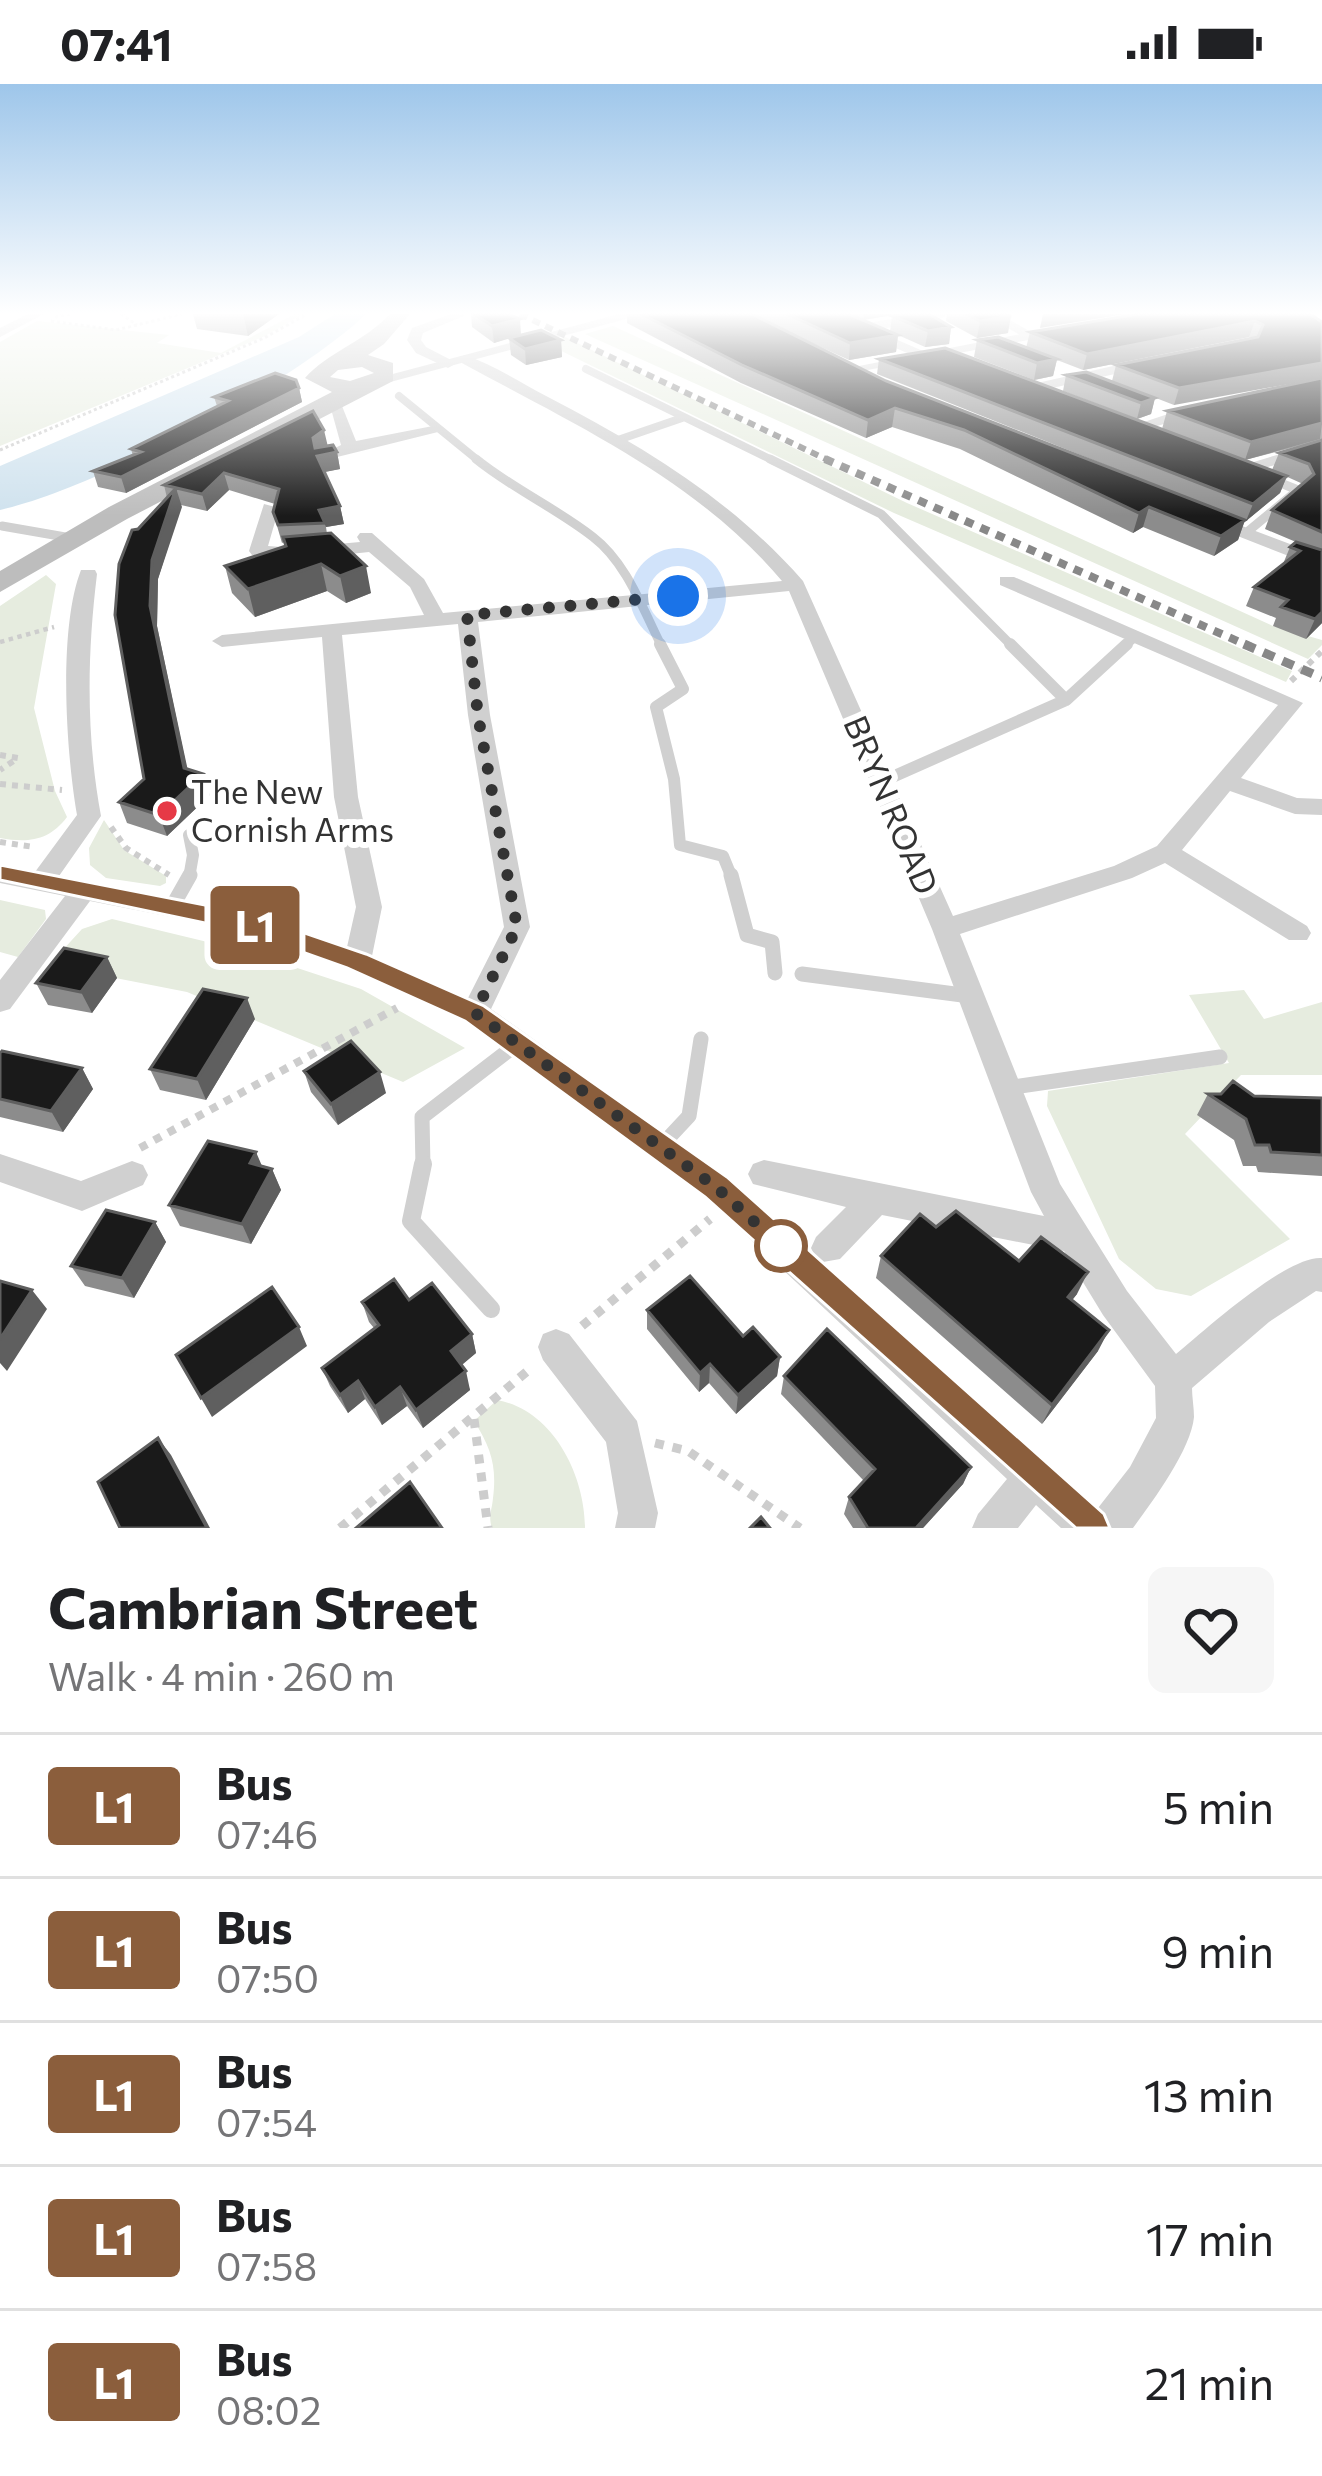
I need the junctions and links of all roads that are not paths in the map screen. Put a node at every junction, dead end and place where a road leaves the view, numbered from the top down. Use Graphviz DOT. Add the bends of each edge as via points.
graph roads {
  1 [pos="317,381"];
  2 [pos="356,381"];
  3 [pos="486,381"];
  4 [pos="611,381"];
  5 [pos="869,381"];
  6 [pos="1056,381"];
  7 [pos="1091,381"];
  8 [pos="1011,382"];
  9 [pos="1097,384"];
  10 [pos="876,385"];
  11 [pos="1028,388"];
  12 [pos="399,396"];
  13 [pos="1050,397"];
  14 [pos="1217,405"];
  15 [pos="1156,406"];
  16 [pos="321,407"];
  17 [pos="1175,414"];
  18 [pos="683,418"];
  19 [pos="1113,420"];
  20 [pos="1134,428"];
  21 [pos="438,430"];
  22 [pos="1156,436"];
  23 [pos="615,441"];
  24 [pos="350,447"];
  25 [pos="1322,447"];
  26 [pos="327,458"];
  27 [pos="1223,461"];
  28 [pos="1245,469"];
  29 [pos="270,508"];
  30 [pos="1202,516"];
  31 [pos="1,532"];
  32 [pos="1246,533"];
  33 [pos="76,539"];
  34 [pos="1322,563"];
  35 [pos="88,574"];
  36 [pos="1007,581"];
  37 [pos="0,583"];
  38 [pos="796,585"];
  39 [pos="639,600"];
  40 [pos="467,615"];
  41 [pos="434,618"];
  42 [pos="332,628"];
  43 [pos="1136,637"];
  44 [pos="222,641"];
  45 [pos="1066,700"];
  46 [pos="1225,781"];
  47 [pos="881,782"];
  48 [pos="1322,807"];
  49 [pos="189,835"];
  50 [pos="1166,852"];
  51 [pos="0,874"];
  52 [pos="42,881"];
  53 [pos="85,889"];
  54 [pos="181,895"];
  55 [pos="945,929"];
  56 [pos="1298,933"];
  57 [pos="356,961"];
  58 [pos="775,973"];
  59 [pos="802,974"];
  60 [pos="971,996"];
  61 [pos="0,1001"];
  62 [pos="475,1013"];
  63 [pos="701,1039"];
  64 [pos="517,1044"];
  65 [pos="1220,1057"];
  66 [pos="1006,1088"];
  67 [pos="660,1147"];
  68 [pos="0,1168"];
  69 [pos="764,1174"];
  70 [pos="118,1181"];
  71 [pos="875,1199"];
  72 [pos="1076,1237"];
  73 [pos="828,1248"];
  74 [pos="1322,1275"];
  75 [pos="491,1309"];
  76 [pos="574,1342"];
  77 [pos="1173,1380"];
  78 [pos="1034,1477"];
  79 [pos="635,1528"];
  80 [pos="992,1528"];
  81 [pos="1090,1528"];
  82 [pos="1108,1528"];
  1 -- 16 [label="main road"];
  2 -- 16 [label="main road"];
  3 -- 23 [label="street, BRYN ROAD"];
  4 -- 18 [label="lane"];
  5 -- 10 [label="street"];
  6 -- 11 [label="lane"];
  7 -- 9 [label="lane"];
  8 -- 11 [label="lane"];
  11 -- 13 [label="lane"];
  12 -- 21 [label="lane"];
  14 -- 17 [label="street"];
  15 -- 17 [label="lane"];
  16 -- 24 [label="street"];
  16 -- 33 [label="main road"];
  17 -- 20 [label="street"];
  18 -- 23 [label="lane"];
  18 -- 45 [label="lane" via="881,514"];
  19 -- 20 [label="lane"];
  20 -- 22 [label="lane"];
  21 -- 24 [label="street"];
  21 -- 39 [label="lane" via="510,488 594,537"];
  23 -- 38 [label="street, BRYN ROAD" via="720,509"];
  24 -- 26 [label="street"];
  25 -- 28 [label="lane"];
  27 -- 28 [label="lane"];
  28 -- 32 [label="lane" via="1298,490"];
  29 -- 41 [label="street" via="258,550 294,554 369,541 414,579 433,602"];
  30 -- 32 [label="street"];
  31 -- 33 [label="lane"];
  32 -- 34 [label="street"];
  33 -- 37 [label="main road"];
  35 -- 52 [label="street" via="75,733 87,804"];
  36 -- 43 [label="street"];
  38 -- 39 [label="street"];
  38 -- 47 [label="street, BRYN ROAD"];
  39 -- 40 [label="street"];
  39 -- 58 [label="lane" via="683,689 656,707 680,845 723,856 740,924 772,942"];
  40 -- 41 [label="street"];
  40 -- 62 [label="street" via="517,927"];
  41 -- 42 [label="street"];
  42 -- 44 [label="street"];
  42 -- 57 [label="street" via="346,797 369,907"];
  43 -- 45 [label="lane"];
  43 -- 46 [label="street" via="1284,700"];
  45 -- 47 [label="lane"];
  46 -- 48 [label="street" via="1295,806"];
  46 -- 50 [label="street"];
  47 -- 55 [label="street, BRYN ROAD"];
  49 -- 54 [label="lane" via="194,865"];
  50 -- 55 [label="street"];
  50 -- 56 [label="street"];
  51 -- 52 [label="street"];
  52 -- 53 [label="street"];
  53 -- 54 [label="street"];
  53 -- 61 [label="street"];
  54 -- 57 [label="street"];
  55 -- 60 [label="street, BRYN ROAD"];
  57 -- 62 [label="street"];
  59 -- 60 [label="lane"];
  60 -- 66 [label="street, BRYN ROAD"];
  62 -- 64 [label="street"];
  63 -- 67 [label="lane" via="689,1116"];
  64 -- 67 [label="street"];
  64 -- 75 [label="lane" via="422,1117 423,1166 411,1221"];
  65 -- 66 [label="lane"];
  66 -- 72 [label="street, BRYN ROAD" via="1047,1192"];
  67 -- 78 [label="street" via="732,1201"];
  68 -- 70 [label="street" via="82,1196"];
  69 -- 71 [label="street"];
  71 -- 72 [label="street"];
  71 -- 73 [label="street"];
  72 -- 77 [label="street, BRYN ROAD"];
  74 -- 77 [label="street" via="1257,1310"];
  76 -- 79 [label="street" via="624,1435"];
  77 -- 82 [label="street" via="1175,1421"];
  78 -- 80 [label="street"];
  78 -- 81 [label="street"];
}
